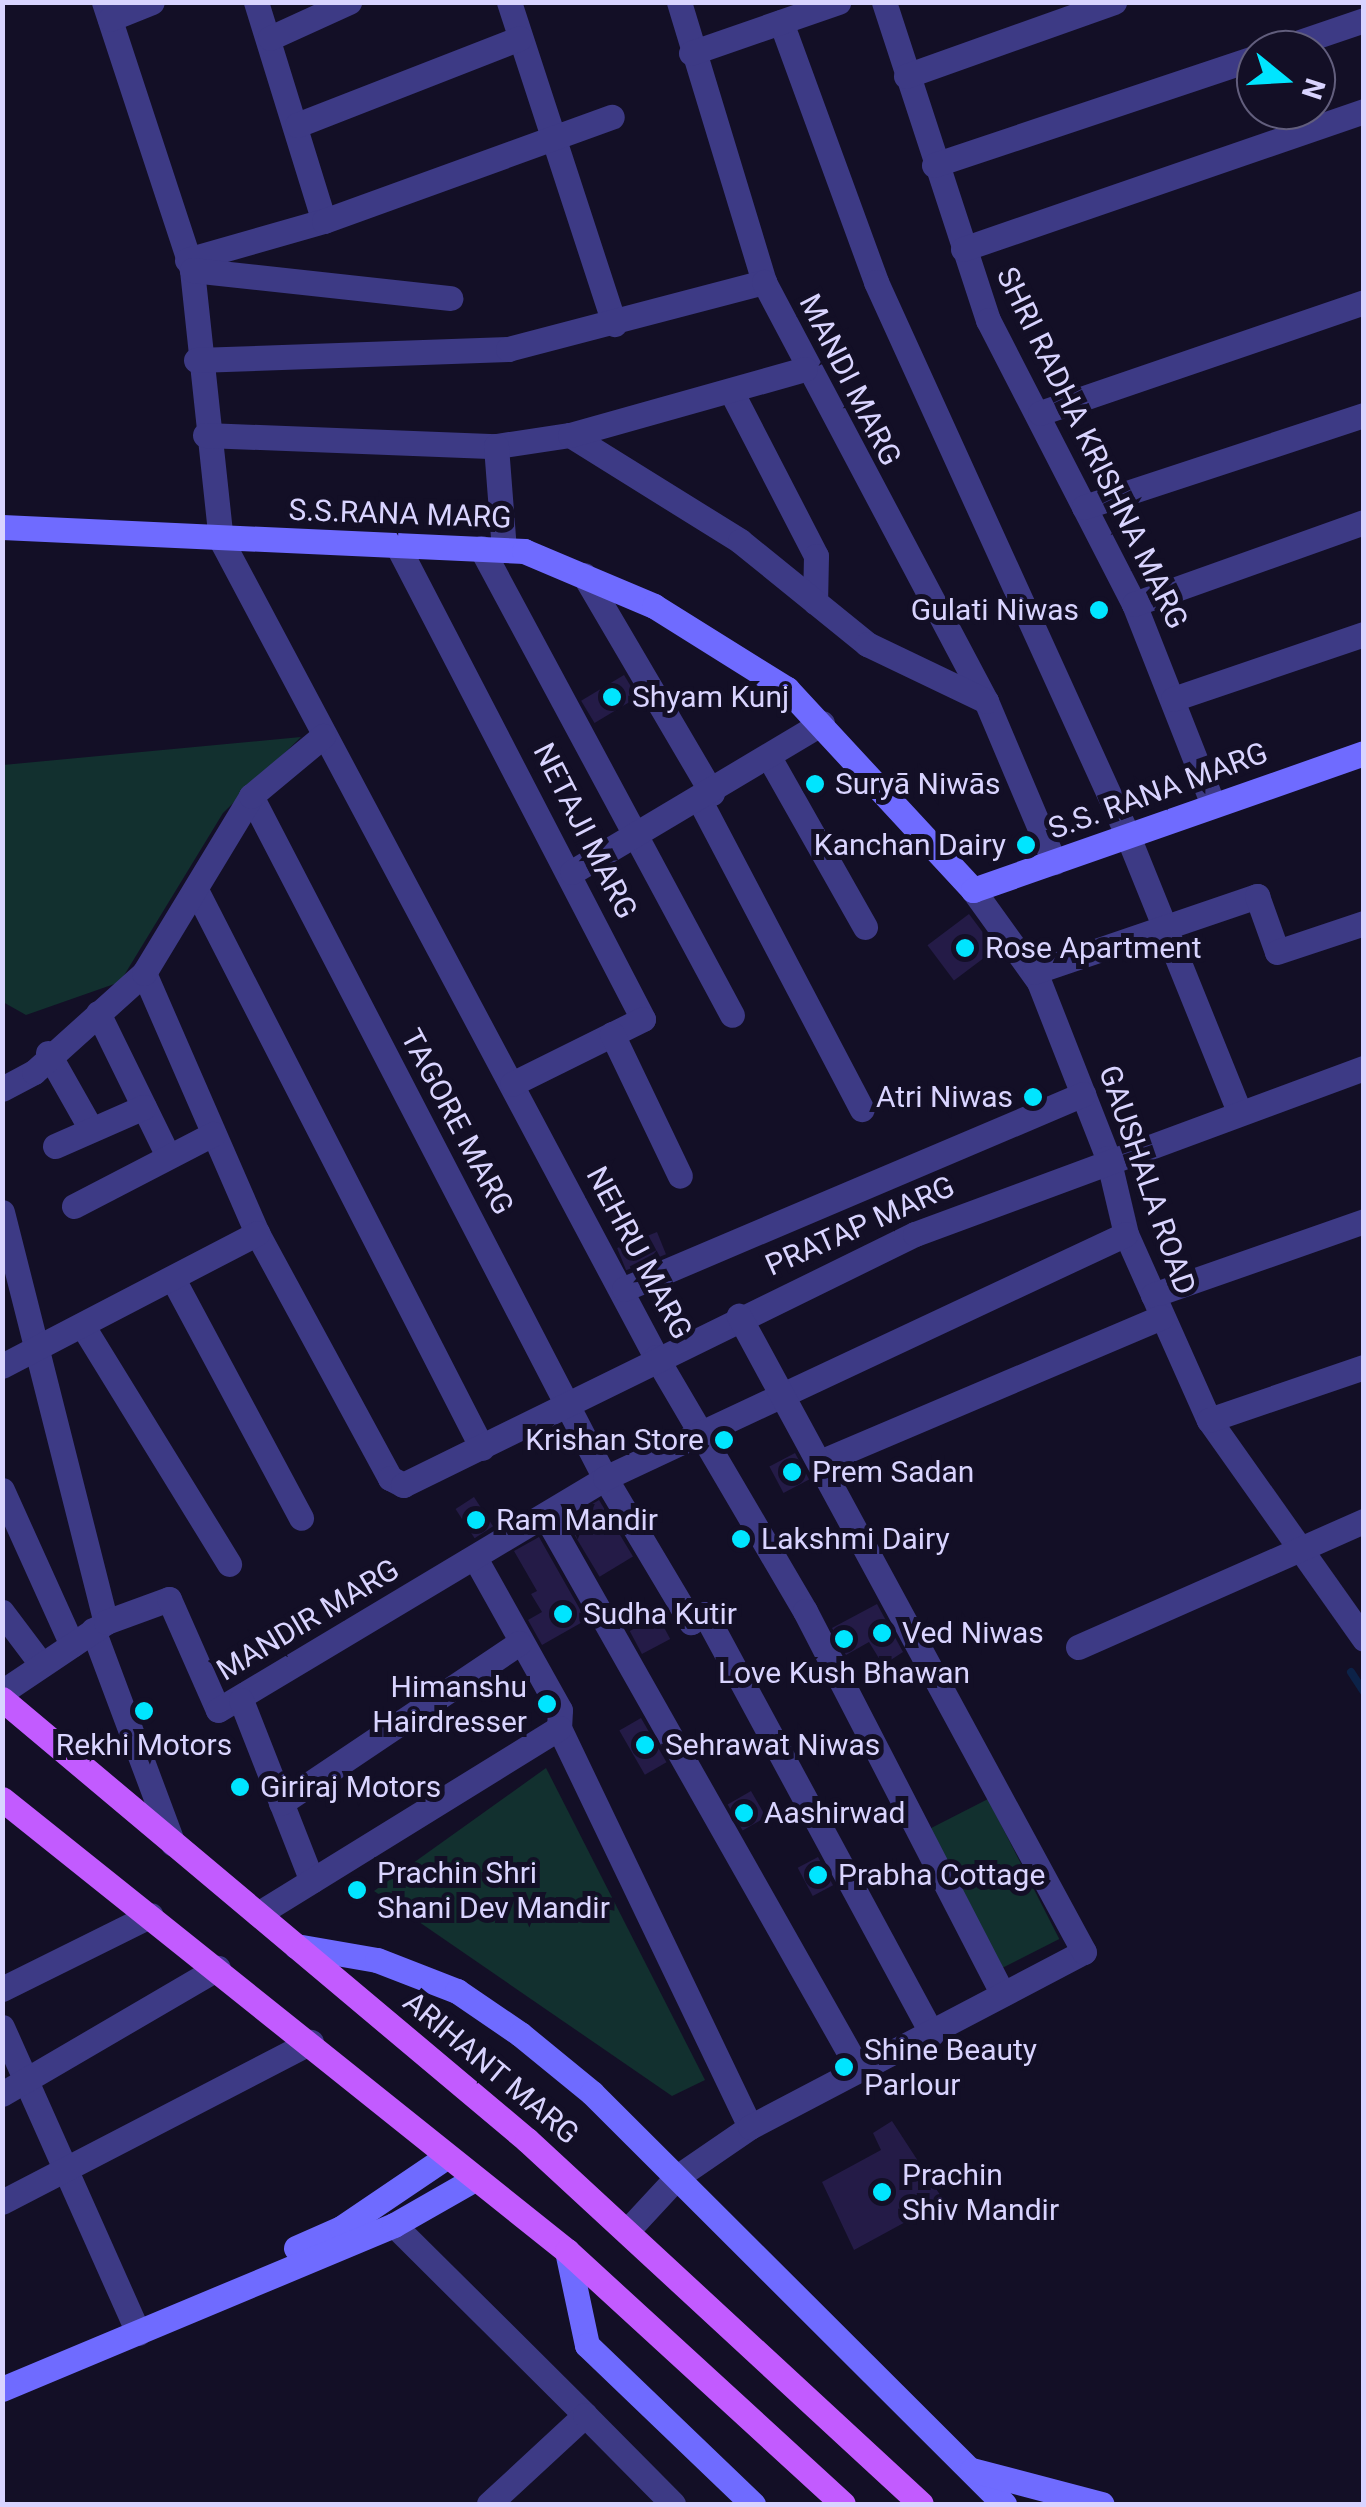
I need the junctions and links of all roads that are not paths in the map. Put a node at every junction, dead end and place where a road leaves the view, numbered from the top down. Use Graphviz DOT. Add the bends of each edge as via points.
graph roads {
  1 [pos="152,2"];
  2 [pos="256,2"];
  3 [pos="349,2"];
  4 [pos="508,2"];
  5 [pos="679,2"];
  6 [pos="838,2"];
  7 [pos="884,2"];
  8 [pos="1114,2"];
  9 [pos="107,11"];
  10 [pos="1364,20"];
  11 [pos="781,22"];
  12 [pos="1335,30"];
  13 [pos="270,38"];
  14 [pos="520,38"];
  15 [pos="692,53"];
  16 [pos="1236,63"];
  17 [pos="906,76"];
  18 [pos="1364,111"];
  19 [pos="612,117"];
  20 [pos="297,125"];
  21 [pos="552,139"];
  22 [pos="934,166"];
  23 [pos="324,221"];
  24 [pos="963,249"];
  25 [pos="190,265"];
  26 [pos="764,282"];
  27 [pos="450,298"];
  28 [pos="1364,302"];
  29 [pos="614,324"];
  30 [pos="196,360"];
  31 [pos="805,369"];
  32 [pos="732,393"];
  33 [pos="1040,413"];
  34 [pos="1364,415"];
  35 [pos="205,435"];
  36 [pos="570,435"];
  37 [pos="496,446"];
  38 [pos="1084,508"];
  39 [pos="1364,522"];
  40 [pos="2,527"];
  41 [pos="221,540"];
  42 [pos="396,545"];
  43 [pos="492,549"];
  44 [pos="584,575"];
  45 [pos="815,602"];
  46 [pos="1134,604"];
  47 [pos="1364,634"];
  48 [pos="1174,699"];
  49 [pos="986,702"];
  50 [pos="822,722"];
  51 [pos="323,736"];
  52 [pos="1364,753"];
  53 [pos="770,759"];
  54 [pos="251,796"];
  55 [pos="706,797"];
  56 [pos="1213,804"];
  57 [pos="636,834"];
  58 [pos="1127,834"];
  59 [pos="1054,862"];
  60 [pos="572,872"];
  61 [pos="196,890"];
  62 [pos="974,890"];
  63 [pos="1364,922"];
  64 [pos="1164,926"];
  65 [pos="864,927"];
  66 [pos="144,972"];
  67 [pos="1034,972"];
  68 [pos="98,1013"];
  69 [pos="732,1015"];
  70 [pos="612,1034"];
  71 [pos="48,1054"];
  72 [pos="1364,1068"];
  73 [pos="512,1084"];
  74 [pos="2,1090"];
  75 [pos="1084,1094"];
  76 [pos="144,1108"];
  77 [pos="862,1110"];
  78 [pos="1239,1111"];
  79 [pos="91,1130"];
  80 [pos="213,1134"];
  81 [pos="55,1146"];
  82 [pos="167,1154"];
  83 [pos="1108,1158"];
  84 [pos="680,1176"];
  85 [pos="74,1206"];
  86 [pos="2,1212"];
  87 [pos="1364,1221"];
  88 [pos="257,1233"];
  89 [pos="1126,1234"];
  90 [pos="172,1279"];
  91 [pos="624,1289"];
  92 [pos="1157,1306"];
  93 [pos="739,1316"];
  94 [pos="84,1328"];
  95 [pos="34,1353"];
  96 [pos="656,1357"];
  97 [pos="2,1366"];
  98 [pos="1364,1367"];
  99 [pos="783,1390"];
  100 [pos="566,1401"];
  101 [pos="1209,1420"];
  102 [pos="702,1428"];
  103 [pos="482,1448"];
  104 [pos="820,1462"];
  105 [pos="606,1478"];
  106 [pos="2,1490"];
  107 [pos="545,1515"];
  108 [pos="301,1518"];
  109 [pos="1364,1521"];
  110 [pos="1298,1545"];
  111 [pos="474,1558"];
  112 [pos="228,1564"];
  113 [pos="2,1612"];
  114 [pos="100,1626"];
  115 [pos="1364,1639"];
  116 [pos="519,1643"];
  117 [pos="72,1645"];
  118 [pos="1078,1646"];
  119 [pos="42,1665"];
  120 [pos="2,1696"];
  121 [pos="241,1700"];
  122 [pos="559,1728"];
  123 [pos="2,1798"];
  124 [pos="281,1803"];
  125 [pos="174,1844"];
  126 [pos="312,1881"];
  127 [pos="258,1914"];
  128 [pos="151,1915"];
  129 [pos="296,1946"];
  130 [pos="218,1968"];
  131 [pos="2,1988"];
  132 [pos="1004,1994"];
  133 [pos="2,2027"];
  134 [pos="932,2033"];
  135 [pos="311,2042"];
  136 [pos="859,2070"];
  137 [pos="26,2082"];
  138 [pos="2,2094"];
  139 [pos="750,2126"];
  140 [pos="446,2156"];
  141 [pos="64,2170"];
  142 [pos="676,2176"];
  143 [pos="473,2180"];
  144 [pos="2,2202"];
  145 [pos="394,2225"];
  146 [pos="628,2231"];
  147 [pos="567,2251"];
  148 [pos="134,2328"];
  149 [pos="2,2376"];
  150 [pos="2,2389"];
  151 [pos="585,2416"];
  152 [pos="968,2469"];
  153 [pos="488,2504"];
  154 [pos="672,2504"];
  155 [pos="753,2504"];
  156 [pos="843,2504"];
  157 [pos="921,2504"];
  158 [pos="1004,2504"];
  159 [pos="1102,2504"];
  1 -- 9 [label="street"];
  2 -- 13 [label="street"];
  3 -- 13 [label="street"];
  4 -- 14 [label="street"];
  5 -- 15 [label="street"];
  6 -- 11 [label="street"];
  7 -- 17 [label="street, SHRI RADHA KRISHNA MARG"];
  8 -- 17 [label="street"];
  9 -- 25 [label="street, NEHRU MARG"];
  10 -- 12 [label="street"];
  11 -- 15 [label="street"];
  11 -- 58 [label="street" via="876,282"];
  13 -- 20 [label="street"];
  14 -- 20 [label="street"];
  14 -- 21 [label="street"];
  15 -- 26 [label="street"];
  16 -- 22 [label="street"];
  17 -- 22 [label="street, SHRI RADHA KRISHNA MARG"];
  18 -- 24 [label="street"];
  19 -- 21 [label="street"];
  20 -- 23 [label="street"];
  21 -- 23 [label="street"];
  21 -- 29 [label="street"];
  22 -- 24 [label="street, SHRI RADHA KRISHNA MARG"];
  23 -- 25 [label="street"];
  24 -- 33 [label="street, SHRI RADHA KRISHNA MARG" via="988,320"];
  25 -- 27 [label="street"];
  25 -- 30 [label="street, NEHRU MARG"];
  26 -- 29 [label="street, MANDI MARG"];
  26 -- 31 [label="street, MANDI MARG"];
  28 -- 33 [label="street"];
  29 -- 30 [label="street, MANDI MARG" via="448,356"];
  30 -- 35 [label="street, NEHRU MARG"];
  31 -- 32 [label="street"];
  31 -- 49 [label="street, MANDI MARG"];
  32 -- 36 [label="street"];
  32 -- 45 [label="street" via="816,556"];
  33 -- 38 [label="street, SHRI RADHA KRISHNA MARG"];
  34 -- 38 [label="street"];
  35 -- 37 [label="street"];
  35 -- 41 [label="street, NEHRU MARG"];
  36 -- 37 [label="street"];
  36 -- 45 [label="street" via="740,541"];
  37 -- 43 [label="street"];
  38 -- 46 [label="street, SHRI RADHA KRISHNA MARG"];
  39 -- 46 [label="street"];
  40 -- 41 [label="street, S.S.RANA MARG"];
  41 -- 42 [label="street, S.S.RANA MARG"];
  41 -- 51 [label="street, NEHRU MARG"];
  42 -- 43 [label="street, S.S.RANA MARG"];
  42 -- 60 [label="street, NETAJI MARG"];
  43 -- 44 [label="street, S.S.RANA MARG"];
  43 -- 57 [label="street"];
  44 -- 50 [label="street, S.S.RANA MARG" via="718,643"];
  44 -- 55 [label="street"];
  45 -- 49 [label="street" via="867,644"];
  46 -- 48 [label="street, SHRI RADHA KRISHNA MARG"];
  47 -- 48 [label="street"];
  48 -- 56 [label="street, SHRI RADHA KRISHNA MARG"];
  49 -- 59 [label="street, MANDI MARG"];
  50 -- 53 [label="street"];
  50 -- 62 [label="street, S.S.RANA MARG"];
  51 -- 54 [label="street"];
  51 -- 73 [label="street, NEHRU MARG"];
  52 -- 56 [label="street, S.S. RANA MARG"];
  53 -- 55 [label="street"];
  53 -- 65 [label="street"];
  54 -- 61 [label="street"];
  54 -- 100 [label="street, TAGORE MARG"];
  55 -- 57 [label="street"];
  55 -- 77 [label="street"];
  56 -- 58 [label="street, S.S. RANA MARG"];
  57 -- 60 [label="street"];
  57 -- 69 [label="street"];
  58 -- 59 [label="street, S.S. RANA MARG"];
  58 -- 64 [label="street"];
  59 -- 62 [label="street, S.S. RANA MARG"];
  60 -- 70 [label="street, NETAJI MARG" via="643,1019"];
  61 -- 66 [label="street"];
  61 -- 103 [label="street"];
  62 -- 67 [label="street, GAUSHALA ROAD"];
  63 -- 64 [label="street" via="1278,952 1257,896"];
  64 -- 67 [label="street"];
  64 -- 78 [label="street"];
  66 -- 68 [label="street"];
  66 -- 80 [label="street"];
  67 -- 75 [label="street, GAUSHALA ROAD"];
  68 -- 71 [label="street"];
  68 -- 76 [label="street"];
  70 -- 73 [label="street, NETAJI MARG"];
  70 -- 84 [label="street"];
  71 -- 74 [label="street"];
  71 -- 79 [label="street"];
  72 -- 78 [label="street, PRATAP MARG"];
  73 -- 91 [label="street, NEHRU MARG"];
  75 -- 83 [label="street, GAUSHALA ROAD"];
  75 -- 91 [label="street"];
  76 -- 79 [label="street"];
  76 -- 82 [label="street"];
  78 -- 83 [label="street, PRATAP MARG"];
  79 -- 81 [label="street"];
  80 -- 82 [label="street"];
  80 -- 88 [label="street"];
  82 -- 85 [label="street"];
  83 -- 89 [label="street, GAUSHALA ROAD"];
  83 -- 93 [label="street, PRATAP MARG"];
  86 -- 95 [label="street"];
  87 -- 92 [label="street"];
  88 -- 90 [label="street"];
  88 -- 103 [label="street, PRATAP MARG" via="390,1478 402,1485"];
  89 -- 92 [label="street, GAUSHALA ROAD"];
  89 -- 99 [label="street, MANDIR MARG"];
  90 -- 94 [label="street"];
  90 -- 108 [label="street"];
  91 -- 96 [label="street, NEHRU MARG"];
  92 -- 101 [label="street, GAUSHALA ROAD"];
  92 -- 104 [label="street"];
  93 -- 96 [label="street, PRATAP MARG"];
  93 -- 99 [label="street"];
  94 -- 95 [label="street"];
  94 -- 112 [label="street"];
  95 -- 97 [label="street"];
  95 -- 114 [label="street"];
  96 -- 100 [label="street, PRATAP MARG"];
  96 -- 102 [label="street, NEHRU MARG"];
  98 -- 101 [label="street"];
  99 -- 102 [label="street, MANDIR MARG"];
  99 -- 104 [label="street"];
  100 -- 103 [label="street, PRATAP MARG"];
  100 -- 105 [label="street, TAGORE MARG"];
  101 -- 110 [label="street, GAUSHALA ROAD"];
  102 -- 105 [label="street, MANDIR MARG"];
  102 -- 132 [label="street, NEHRU MARG"];
  104 -- 132 [label="street" via="1084,1952"];
  105 -- 107 [label="street, MANDIR MARG"];
  105 -- 134 [label="street, TAGORE MARG" via="690,1622 706,1614"];
  106 -- 117 [label="street"];
  107 -- 111 [label="street, MANDIR MARG"];
  107 -- 136 [label="street"];
  109 -- 110 [label="street"];
  110 -- 115 [label="street, GAUSHALA ROAD"];
  110 -- 118 [label="street"];
  111 -- 116 [label="street"];
  111 -- 121 [label="street, MANDIR MARG"];
  113 -- 119 [label="street"];
  114 -- 117 [label="street, MANDIR MARG"];
  114 -- 121 [label="street, MANDIR MARG" via="169,1599 218,1710"];
  114 -- 125 [label="street"];
  116 -- 122 [label="street" via="560,1710"];
  116 -- 124 [label="street"];
  117 -- 119 [label="street, MANDIR MARG"];
  119 -- 120 [label="street, MANDIR MARG"];
  120 -- 125 [label="main road, ARIHANT MARG"];
  121 -- 124 [label="street"];
  122 -- 126 [label="street"];
  122 -- 139 [label="street"];
  123 -- 128 [label="main road"];
  124 -- 126 [label="street"];
  125 -- 127 [label="main road, ARIHANT MARG"];
  126 -- 127 [label="street"];
  127 -- 129 [label="main road, ARIHANT MARG"];
  128 -- 130 [label="main road"];
  128 -- 131 [label="street"];
  129 -- 142 [label="street" via="377,1960 457,1991 592,2093"];
  129 -- 146 [label="main road, ARIHANT MARG"];
  130 -- 135 [label="main road"];
  130 -- 137 [label="street"];
  132 -- 134 [label="street"];
  133 -- 137 [label="street"];
  134 -- 136 [label="street"];
  135 -- 140 [label="main road"];
  135 -- 141 [label="street"];
  136 -- 139 [label="street"];
  137 -- 138 [label="street"];
  137 -- 141 [label="street"];
  139 -- 142 [label="street"];
  140 -- 143 [label="main road"];
  140 -- 148 [label="street" via="341,2228"];
  141 -- 144 [label="street"];
  141 -- 148 [label="street"];
  142 -- 146 [label="street"];
  142 -- 152 [label="street"];
  143 -- 145 [label="street"];
  143 -- 147 [label="main road"];
  145 -- 148 [label="street"];
  145 -- 151 [label="street"];
  146 -- 157 [label="main road, ARIHANT MARG"];
  147 -- 155 [label="street" via="587,2345"];
  147 -- 156 [label="main road"];
  148 -- 149 [label="street"];
  148 -- 150 [label="street"];
  151 -- 153 [label="street"];
  151 -- 154 [label="street"];
  152 -- 158 [label="street"];
  152 -- 159 [label="street"];
}
